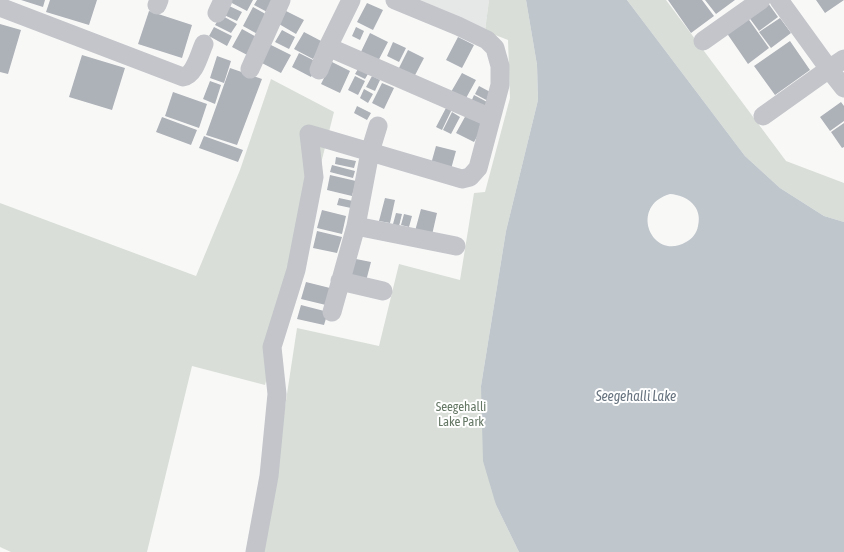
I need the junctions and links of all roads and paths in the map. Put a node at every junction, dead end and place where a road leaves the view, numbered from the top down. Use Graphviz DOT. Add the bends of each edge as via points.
graph roads {
  1 [pos="281,0"];
  2 [pos="351,0"];
  3 [pos="395,0"];
  4 [pos="761,0"];
  5 [pos="780,0"];
  6 [pos="0,7"];
  7 [pos="703,41"];
  8 [pos="204,44"];
  9 [pos="328,47"];
  10 [pos="837,64"];
  11 [pos="250,69"];
  12 [pos="319,70"];
  13 [pos="844,88"];
  14 [pos="763,116"];
  15 [pos="491,118"];
  16 [pos="378,126"];
  17 [pos="370,152"];
  18 [pos="356,226"];
  19 [pos="456,246"];
  20 [pos="340,281"];
  21 [pos="383,291"];
  22 [pos="332,312"];
  23 [pos="255,552"];
  1 -- 11 [label="street"];
  2 -- 9 [label="street"];
  3 -- 15 [label="street" via="458,26 487,40 495,48 500,66 500,85"];
  4 -- 7 [label="street"];
  5 -- 10 [label="street"];
  6 -- 8 [label="street" via="183,77 193,71"];
  9 -- 12 [label="street"];
  9 -- 15 [label="street"];
  10 -- 13 [label="street"];
  10 -- 14 [label="street"];
  15 -- 17 [label="street" via="478,168 470,177 462,179"];
  16 -- 17 [label="street"];
  17 -- 18 [label="street"];
  17 -- 23 [label="street" via="309,134 314,177 296,270 272,346 277,394 269,476"];
  18 -- 19 [label="street"];
  18 -- 20 [label="street"];
  20 -- 21 [label="street"];
  20 -- 22 [label="street"];
}
